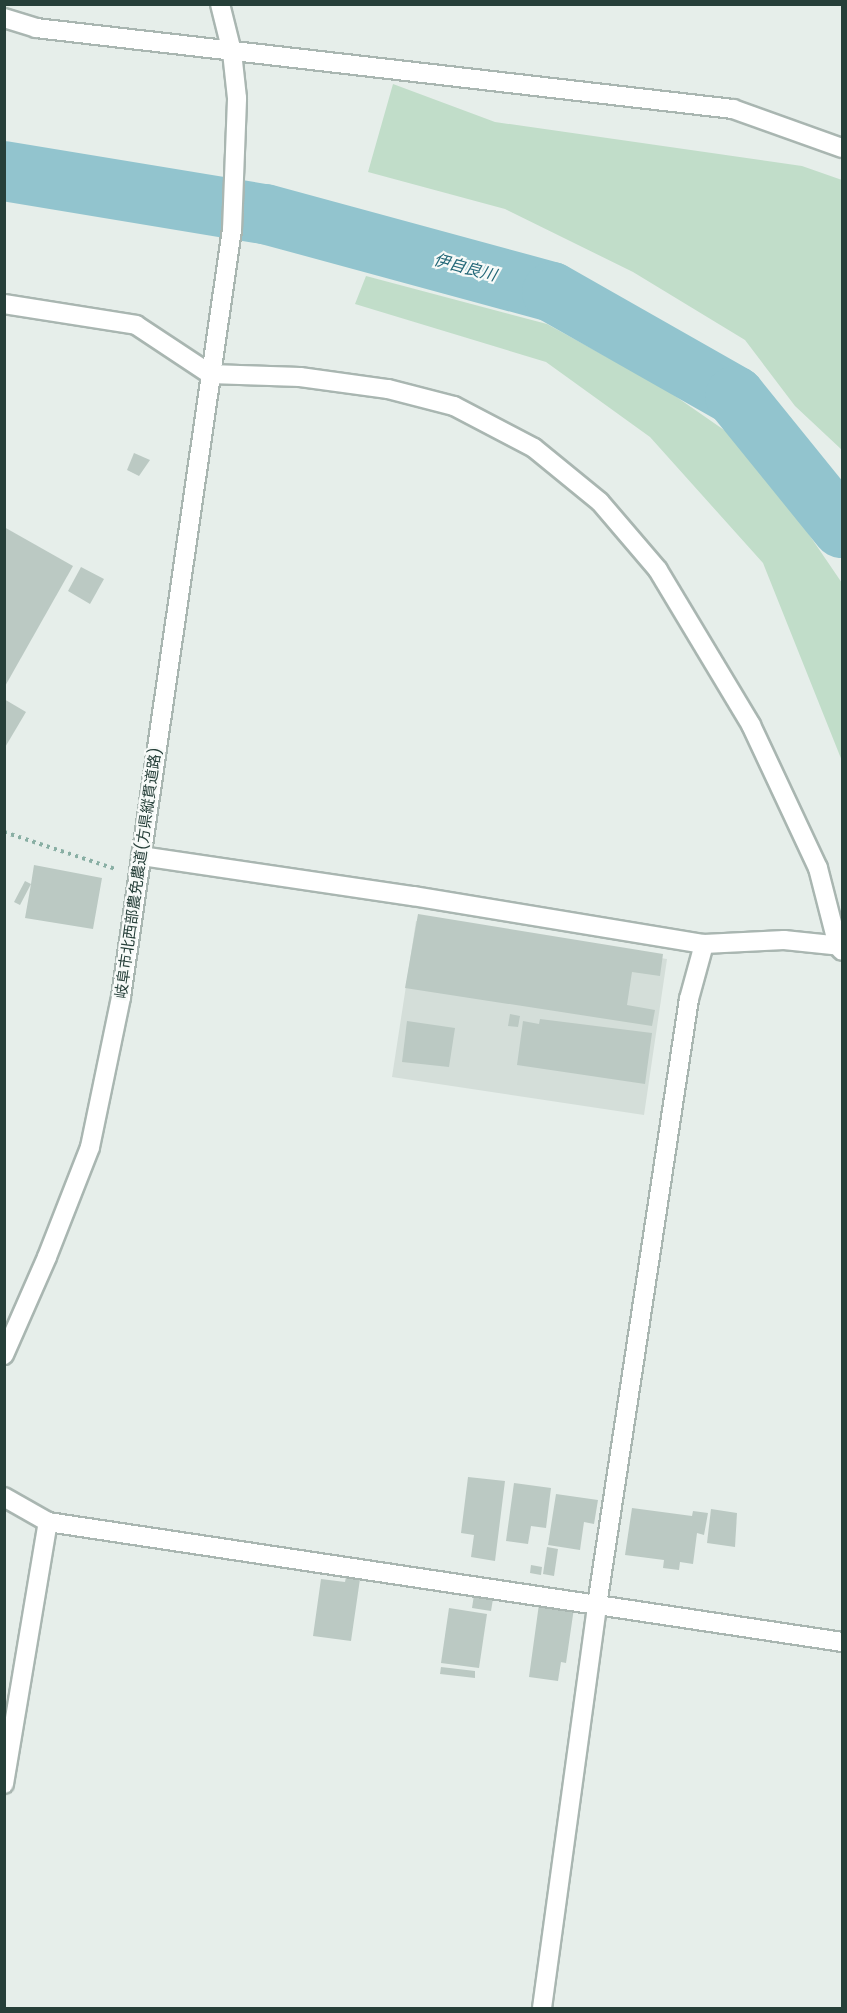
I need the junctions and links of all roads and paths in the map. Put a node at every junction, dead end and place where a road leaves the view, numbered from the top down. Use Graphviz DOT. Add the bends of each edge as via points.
graph roads {
  1 [pos="220,4"];
  2 [pos="4,18"];
  3 [pos="232,52"];
  4 [pos="843,148"];
  5 [pos="4,304"];
  6 [pos="210,374"];
  7 [pos="4,832"];
  8 [pos="141,856"];
  9 [pos="139,876"];
  10 [pos="704,944"];
  11 [pos="841,948"];
  12 [pos="4,1355"];
  13 [pos="4,1497"];
  14 [pos="48,1522"];
  15 [pos="597,1605"];
  16 [pos="843,1642"];
  17 [pos="4,1784"];
  18 [pos="542,2008"];
  1 -- 3 [label="street"];
  2 -- 3 [label="street" via="36,28"];
  3 -- 4 [label="street" via="733,109"];
  3 -- 6 [label="street, 岐阜市北西部農免農道(方県縦貫道路)" via="237,98 232,230"];
  5 -- 6 [label="street" via="136,325"];
  6 -- 8 [label="street, 岐阜市北西部農免農道(方県縦貫道路)"];
  6 -- 11 [label="street" via="300,377 388,388 454,406 534,448 600,502 658,570 751,725 818,868"];
  7 -- 9 [label="path"];
  8 -- 9 [label="street, 岐阜市北西部農免農道(方県縦貫道路)"];
  8 -- 10 [label="street"];
  9 -- 12 [label="street, 岐阜市北西部農免農道(方県縦貫道路)" via="121,997 90,1147"];
  10 -- 11 [label="street" via="784,940"];
  10 -- 15 [label="street" via="688,999"];
  13 -- 14 [label="street"];
  14 -- 15 [label="street"];
  14 -- 17 [label="street"];
  15 -- 16 [label="street"];
  15 -- 18 [label="street"];
}
